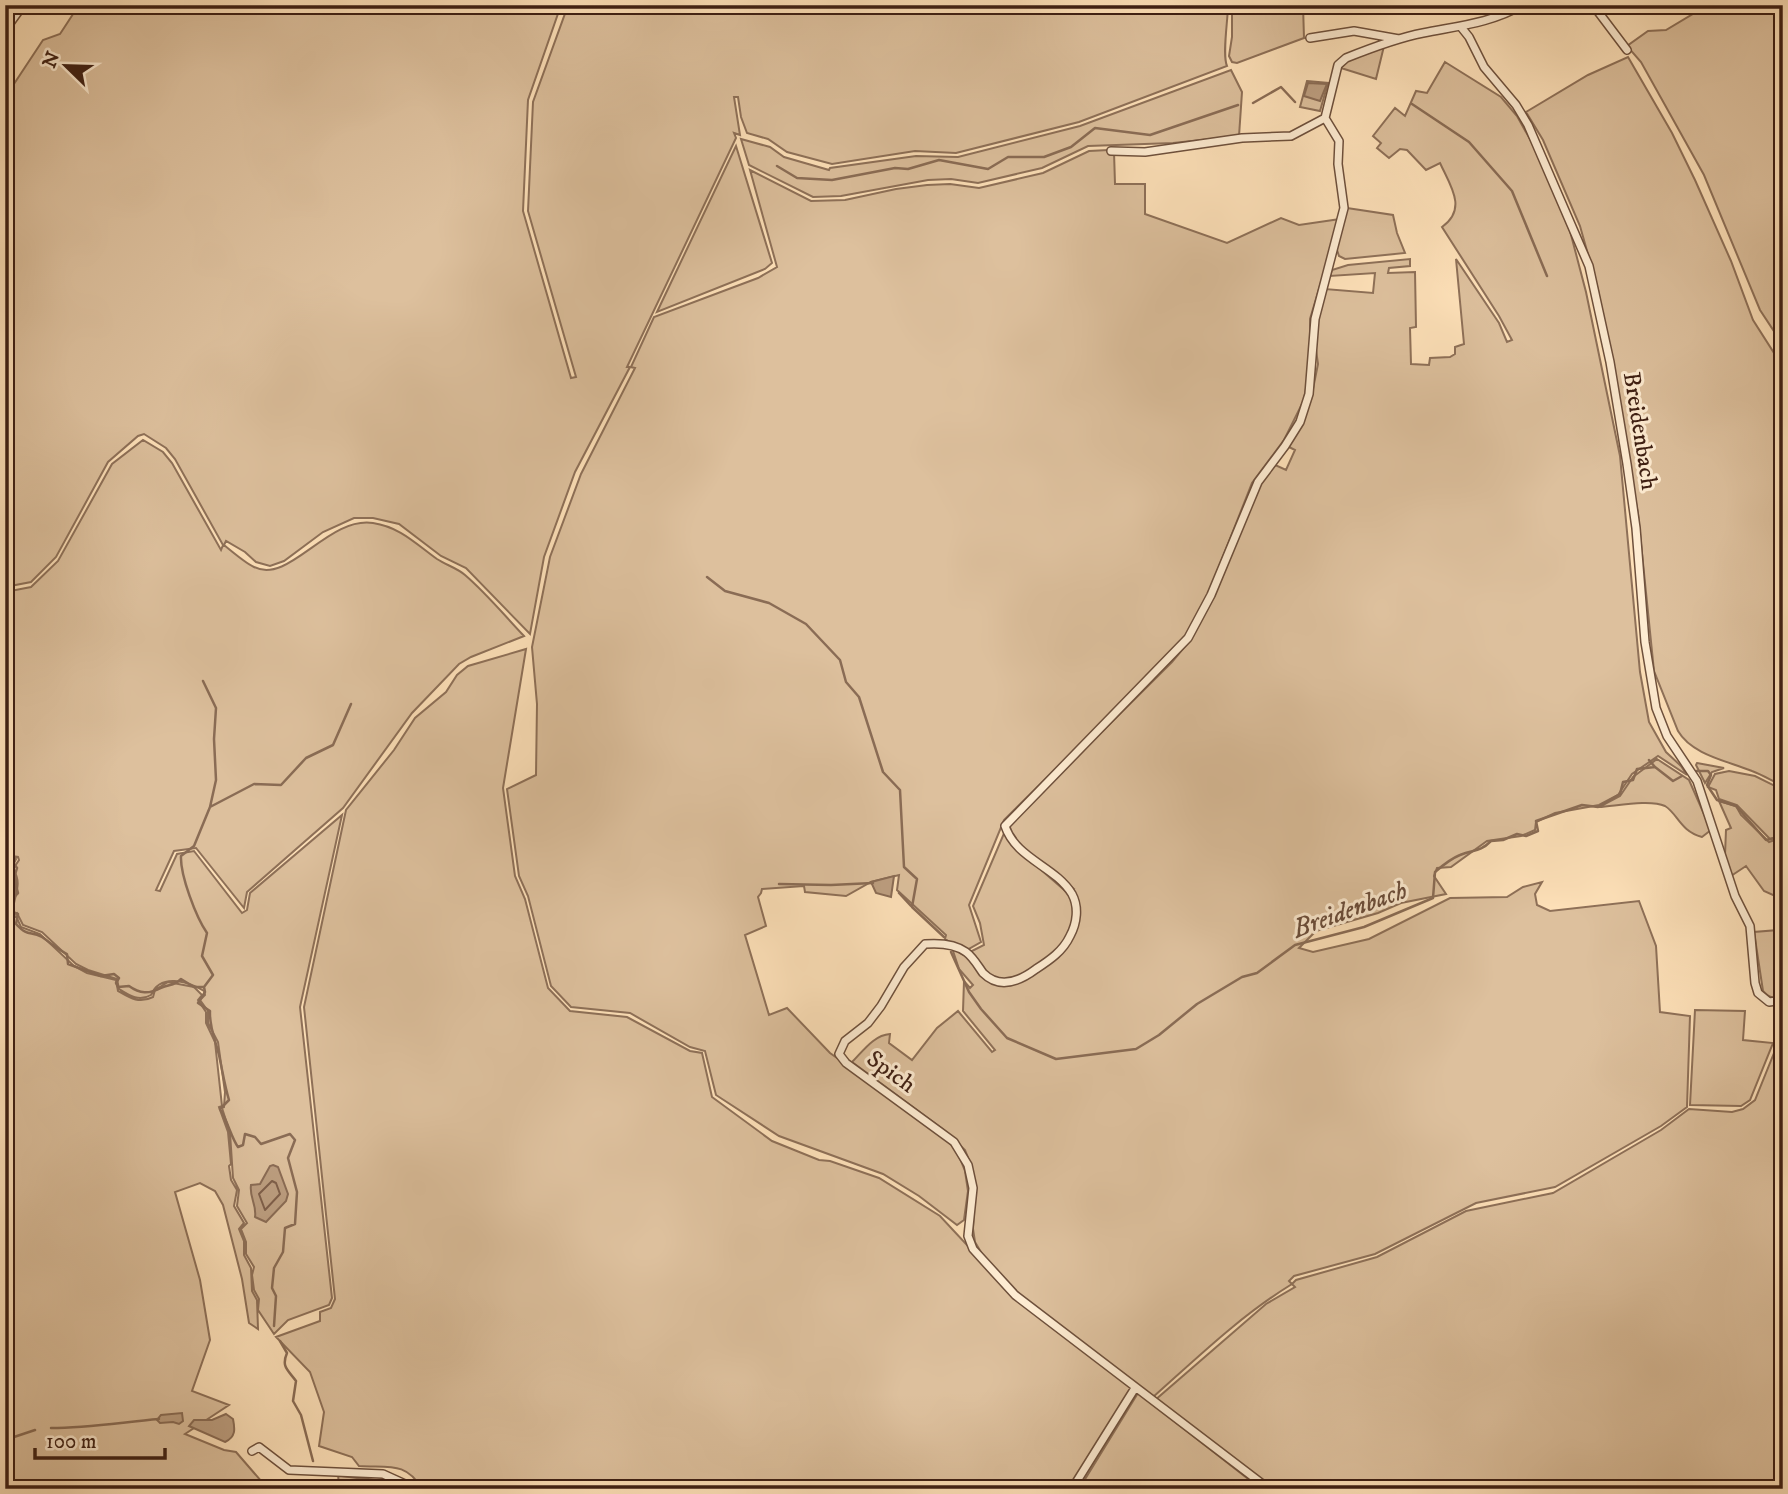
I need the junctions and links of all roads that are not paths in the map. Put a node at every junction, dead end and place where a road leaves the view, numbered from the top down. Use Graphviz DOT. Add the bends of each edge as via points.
graph roads {
  1 [pos="23,5"];
  2 [pos="1522,5"];
  3 [pos="1593,5"];
  4 [pos="1461,27"];
  5 [pos="5,30"];
  6 [pos="1310,38"];
  7 [pos="1400,39"];
  8 [pos="1627,50"];
  9 [pos="1325,118"];
  10 [pos="1111,151"];
  11 [pos="1783,1000"];
  12 [pos="1135,1388"];
  13 [pos="252,1451"];
  14 [pos="416,1489"];
  15 [pos="1072,1489"];
  16 [pos="1269,1489"];
  1 -- 5 [label="street"];
  2 -- 4 [label="street" via="1508,14"];
  3 -- 8 [label="street"];
  4 -- 7 [label="street"];
  4 -- 11 [label="street, Breidenbach" via="1484,67 1528,125 1589,266 1627,464 1656,708 1667,736 1697,780 1735,896 1750,926 1758,993 1769,1002"];
  6 -- 7 [label="street" via="1353,31"];
  7 -- 9 [label="street" via="1338,65"];
  9 -- 10 [label="street" via="1291,136 1145,152"];
  9 -- 12 [label="street, Spich" via="1339,141 1344,208 1315,319 1309,394 1300,422 1258,482 1188,638 1005,826 1018,848 1073,895 1077,917 1070,937 1056,955 1024,978 1008,983 985,975 966,952 925,944 904,967 868,1023 845,1041 839,1054 954,1142 963,1154 973,1188 968,1236 973,1249 1015,1295"];
  12 -- 15 [label="street"];
  12 -- 16 [label="street"];
  13 -- 14 [label="street" via="259,1447 289,1470 383,1474"];
}
